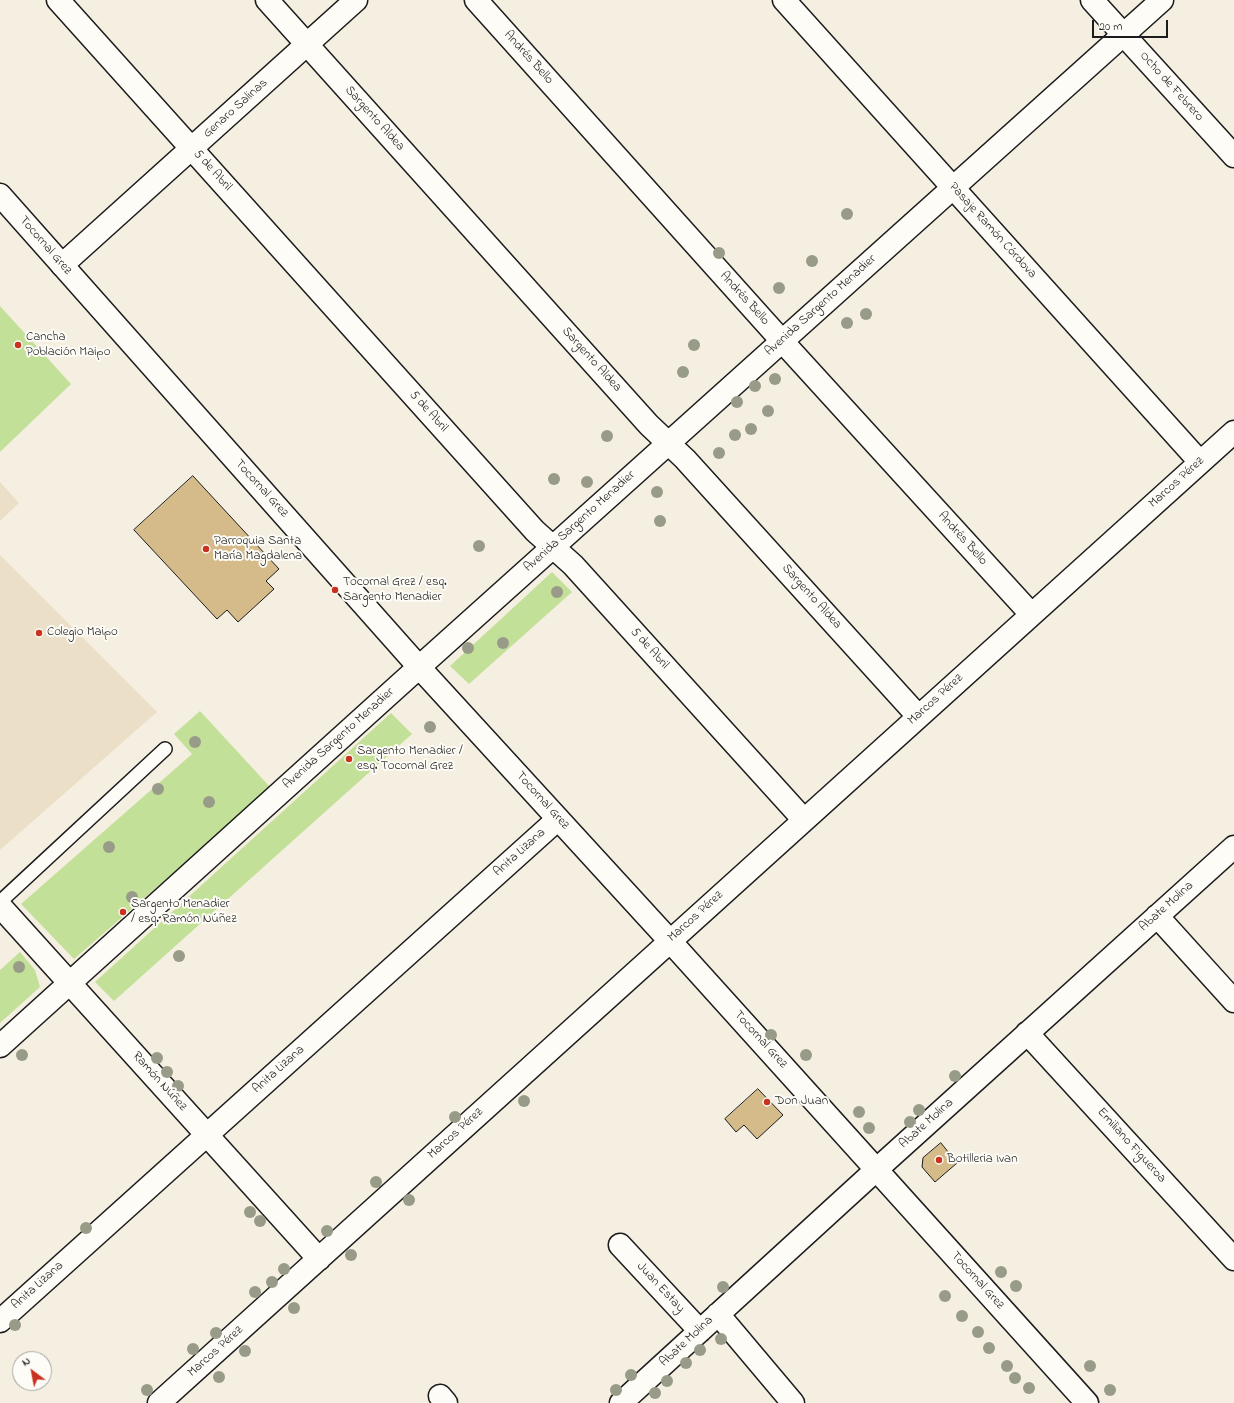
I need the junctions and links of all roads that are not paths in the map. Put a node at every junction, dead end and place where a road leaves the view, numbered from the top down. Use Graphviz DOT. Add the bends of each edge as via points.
graph roads {
  1 [pos="58,0"];
  2 [pos="266,0"];
  3 [pos="356,0"];
  4 [pos="476,0"];
  5 [pos="784,0"];
  6 [pos="1092,0"];
  7 [pos="1162,0"];
  8 [pos="1122,34"];
  9 [pos="307,44"];
  10 [pos="192,148"];
  11 [pos="1234,156"];
  12 [pos="953,187"];
  13 [pos="0,195"];
  14 [pos="62,265"];
  15 [pos="782,341"];
  16 [pos="1234,432"];
  17 [pos="668,443"];
  18 [pos="1200,462"];
  19 [pos="553,547"];
  20 [pos="1031,614"];
  21 [pos="419,667"];
  22 [pos="918,716"];
  23 [pos="165,749"];
  24 [pos="558,819"];
  25 [pos="804,820"];
  26 [pos="1234,847"];
  27 [pos="0,902"];
  28 [pos="0,906"];
  29 [pos="1157,916"];
  30 [pos="670,941"];
  31 [pos="70,983"];
  32 [pos="1234,1001"];
  33 [pos="1027,1033"];
  34 [pos="0,1046"];
  35 [pos="207,1134"];
  36 [pos="876,1170"];
  37 [pos="620,1244"];
  38 [pos="319,1258"];
  39 [pos="1234,1259"];
  40 [pos="718,1314"];
  41 [pos="0,1321"];
  42 [pos="700,1331"];
  43 [pos="159,1403"];
  44 [pos="621,1403"];
  45 [pos="794,1403"];
  46 [pos="1087,1403"];
  1 -- 10 [label="street, 5 de Abril"];
  2 -- 9 [label="street, Sargento Aldea"];
  3 -- 9 [label="street, Genaro Salinas"];
  4 -- 15 [label="street, Andrés Bello"];
  5 -- 12 [label="street, Pasaje Ramón Córdova"];
  6 -- 8 [label="street, Ocho de Febrero"];
  7 -- 8 [label="street, Avenida Sargento Menadier"];
  8 -- 11 [label="street, Ocho de Febrero"];
  8 -- 12 [label="street, Avenida Sargento Menadier"];
  9 -- 10 [label="street, Genaro Salinas"];
  9 -- 17 [label="street, Sargento Aldea" via="649,425"];
  10 -- 14 [label="street, Genaro Salinas"];
  10 -- 19 [label="street, 5 de Abril" via="524,519"];
  12 -- 15 [label="street, Avenida Sargento Menadier"];
  12 -- 18 [label="street, Pasaje Ramón Córdova"];
  13 -- 14 [label="street, Tocornal Grez"];
  14 -- 21 [label="street, Tocornal Grez"];
  15 -- 17 [label="street, Avenida Sargento Menadier"];
  15 -- 20 [label="street, Andrés Bello"];
  16 -- 18 [label="street, Marcos Pérez"];
  17 -- 19 [label="street, Avenida Sargento Menadier"];
  17 -- 22 [label="street, Sargento Aldea"];
  18 -- 20 [label="street, Marcos Pérez"];
  19 -- 21 [label="street, Avenida Sargento Menadier"];
  19 -- 25 [label="street, 5 de Abril" via="573,565"];
  20 -- 22 [label="street, Marcos Pérez"];
  21 -- 24 [label="street, Tocornal Grez"];
  21 -- 31 [label="street, Avenida Sargento Menadier"];
  22 -- 25 [label="street, Marcos Pérez"];
  23 -- 27 [label="lane"];
  24 -- 30 [label="street, Tocornal Grez"];
  24 -- 35 [label="street, Anita Lizana"];
  25 -- 30 [label="street, Marcos Pérez"];
  26 -- 29 [label="street, Abate Molina"];
  28 -- 31 [label="street, Ramón Núñez"];
  29 -- 32 [label="street"];
  29 -- 33 [label="street, Abate Molina"];
  30 -- 36 [label="street, Tocornal Grez"];
  30 -- 38 [label="street, Marcos Pérez"];
  31 -- 34 [label="street, Avenida Sargento Menadier"];
  31 -- 35 [label="street, Ramón Núñez"];
  33 -- 36 [label="street, Abate Molina"];
  33 -- 39 [label="street, Emiliano Figueroa"];
  35 -- 38 [label="street, Ramón Núñez"];
  35 -- 41 [label="street, Anita Lizana"];
  36 -- 40 [label="street, Abate Molina"];
  36 -- 46 [label="street, Tocornal Grez"];
  37 -- 42 [label="street, Juan Estay"];
  38 -- 43 [label="street, Marcos Pérez"];
  40 -- 42 [label="street, Abate Molina"];
  40 -- 45 [label="street"];
  42 -- 44 [label="street, Abate Molina"];
}
